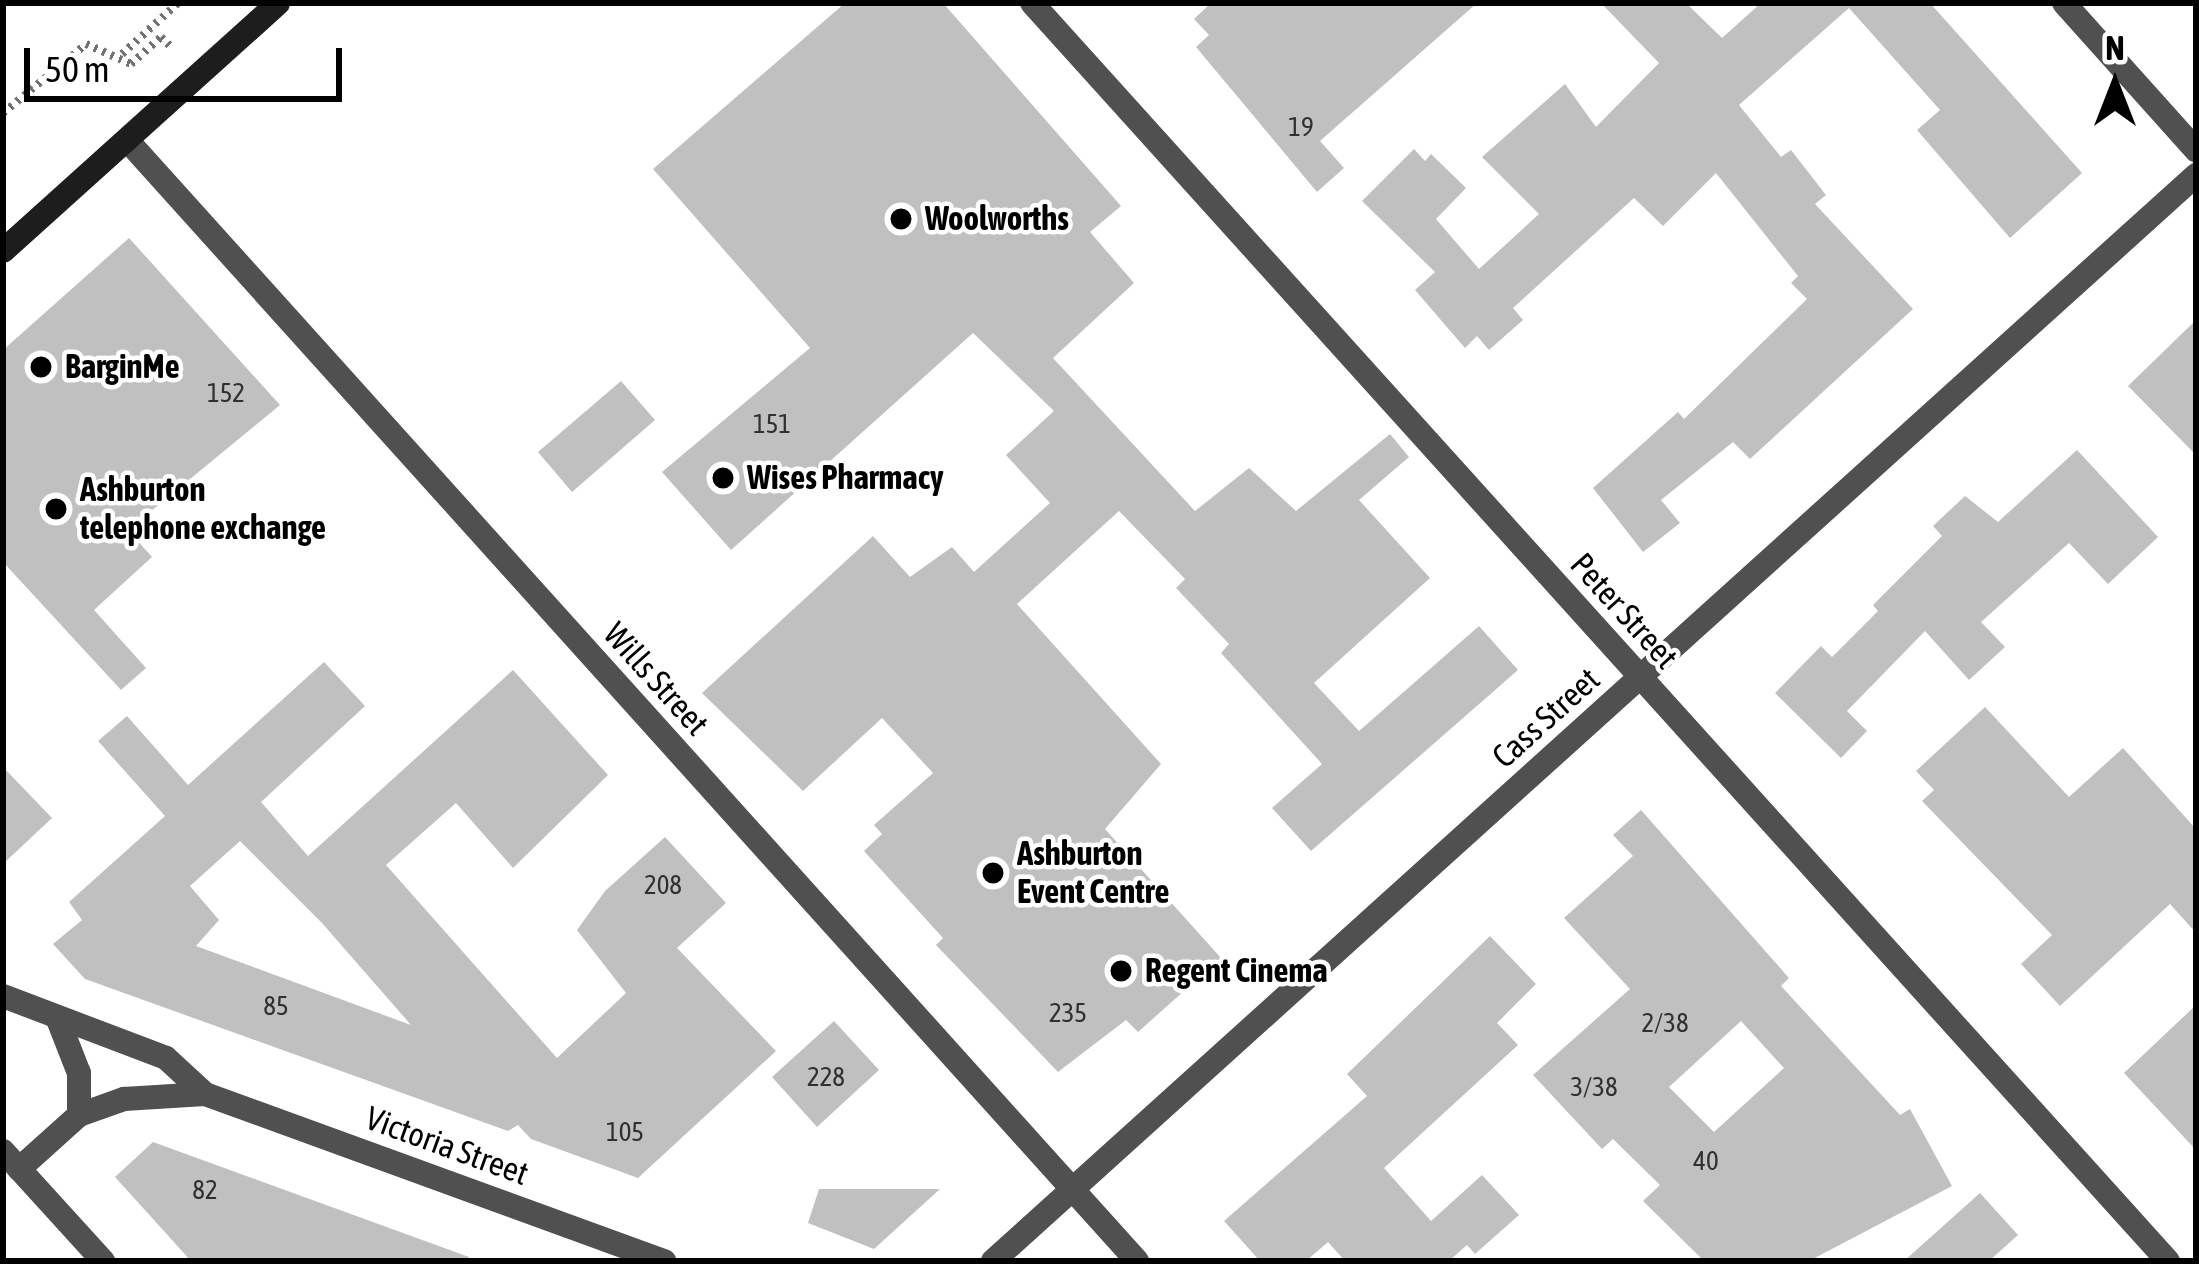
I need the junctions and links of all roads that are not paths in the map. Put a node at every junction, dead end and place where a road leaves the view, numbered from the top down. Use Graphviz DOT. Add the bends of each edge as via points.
graph roads {
  1 [pos="278,3"];
  2 [pos="1032,3"];
  3 [pos="2064,3"];
  4 [pos="127,140"];
  5 [pos="2196,150"];
  6 [pos="2196,175"];
  7 [pos="3,251"];
  8 [pos="1640,678"];
  9 [pos="3,996"];
  10 [pos="57,1017"];
  11 [pos="205,1094"];
  12 [pos="79,1115"];
  13 [pos="11,1160"];
  14 [pos="1073,1190"];
  15 [pos="103,1261"];
  16 [pos="665,1261"];
  17 [pos="993,1261"];
  18 [pos="1137,1261"];
  19 [pos="2168,1261"];
  1 -- 4 [label="main road"];
  2 -- 8 [label="street, Peter Street"];
  3 -- 5 [label="street"];
  4 -- 7 [label="main road"];
  4 -- 14 [label="street, Wills Street"];
  6 -- 8 [label="street, Cass Street"];
  8 -- 14 [label="street, Cass Street"];
  8 -- 19 [label="street, Peter Street"];
  9 -- 10 [label="street, Victoria Street"];
  10 -- 11 [label="street, Victoria Street" via="166,1058"];
  10 -- 12 [label="street" via="79,1072"];
  11 -- 12 [label="street, Victoria Street" via="124,1099"];
  11 -- 16 [label="street, Victoria Street"];
  12 -- 13 [label="street, Victoria Street"];
  13 -- 15 [label="street"];
  14 -- 17 [label="street, Cass Street"];
  14 -- 18 [label="street, Wills Street"];
}
